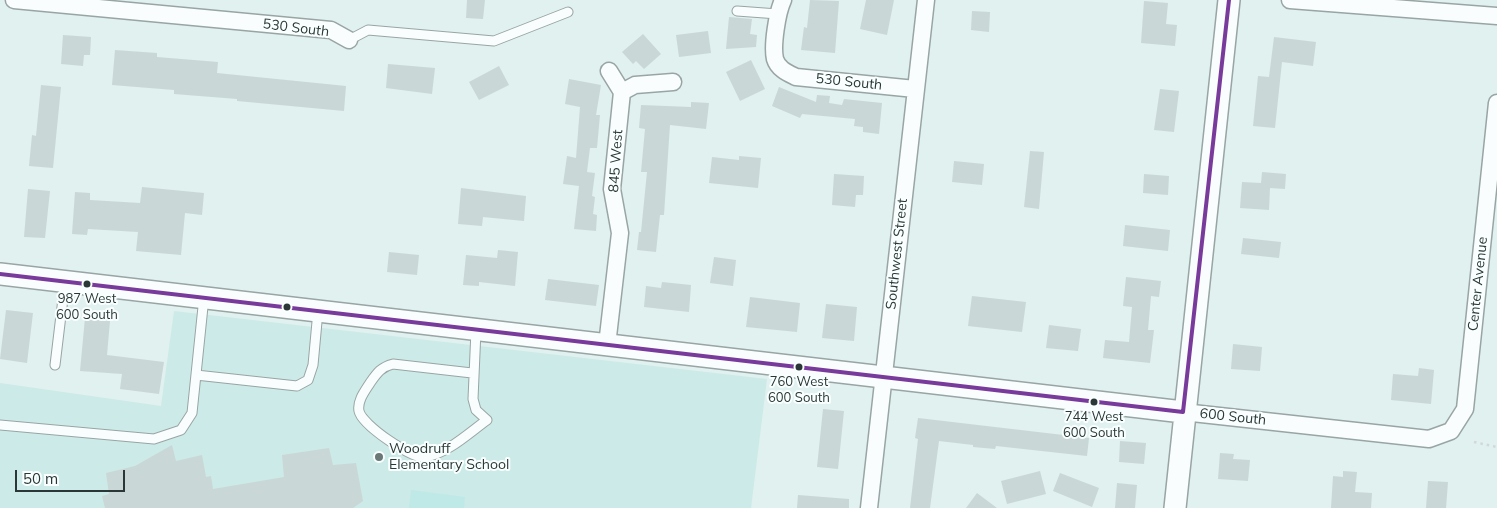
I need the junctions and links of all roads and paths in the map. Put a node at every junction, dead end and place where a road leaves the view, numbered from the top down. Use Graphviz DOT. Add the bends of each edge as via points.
graph roads {
  1 [pos="14,0"];
  2 [pos="926,0"];
  3 [pos="1229,0"];
  4 [pos="1290,0"];
  5 [pos="781,7"];
  6 [pos="736,11"];
  7 [pos="568,12"];
  8 [pos="1497,16"];
  9 [pos="349,40"];
  10 [pos="609,71"];
  11 [pos="673,82"];
  12 [pos="916,89"];
  13 [pos="622,92"];
  14 [pos="1497,103"];
  15 [pos="0,274"];
  16 [pos="65,281"];
  17 [pos="204,296"];
  18 [pos="318,310"];
  19 [pos="476,329"];
  20 [pos="607,345"];
  21 [pos="55,365"];
  22 [pos="472,373"];
  23 [pos="196,375"];
  24 [pos="883,376"];
  25 [pos="1183,412"];
  26 [pos="0,425"];
  27 [pos="1451,431"];
  28 [pos="1474,442"];
  29 [pos="1497,447"];
  30 [pos="869,508"];
  31 [pos="1174,508"];
  1 -- 9 [label="street, 530 South" via="331,30"];
  2 -- 12 [label="street, Southwest Street"];
  3 -- 25 [label="street"];
  4 -- 8 [label="street"];
  5 -- 6 [label="lane"];
  5 -- 12 [label="street, 530 South" via="776,61 784,71 796,77"];
  7 -- 9 [label="lane, 530 South" via="494,41 368,30"];
  10 -- 13 [label="street"];
  11 -- 13 [label="street" via="635,85"];
  12 -- 24 [label="street, Southwest Street"];
  13 -- 20 [label="street, 845 West" via="612,189 620,233"];
  14 -- 27 [label="street, Center Avenue" via="1465,409"];
  15 -- 16 [label="street, 600 South"];
  16 -- 17 [label="street, 600 South"];
  16 -- 21 [label="lane"];
  17 -- 18 [label="street, 600 South"];
  17 -- 23 [label="lane"];
  18 -- 19 [label="street, 600 South"];
  18 -- 23 [label="lane" via="313,365 308,380 298,386"];
  19 -- 20 [label="street, 600 South"];
  19 -- 22 [label="lane"];
  20 -- 24 [label="street, 600 South"];
  22 -- 22 [label="lane" via="393,364 385,366 377,372 360,400 358,410 364,422 416,458 427,457 441,452 487,420 476,410"];
  23 -- 26 [label="lane" via="192,412 182,430 154,438"];
  24 -- 25 [label="street, 600 South"];
  24 -- 30 [label="street, Southwest Street"];
  25 -- 27 [label="street, 600 South" via="1429,439"];
  25 -- 31 [label="street"];
  28 -- 29 [label="path"];
}
